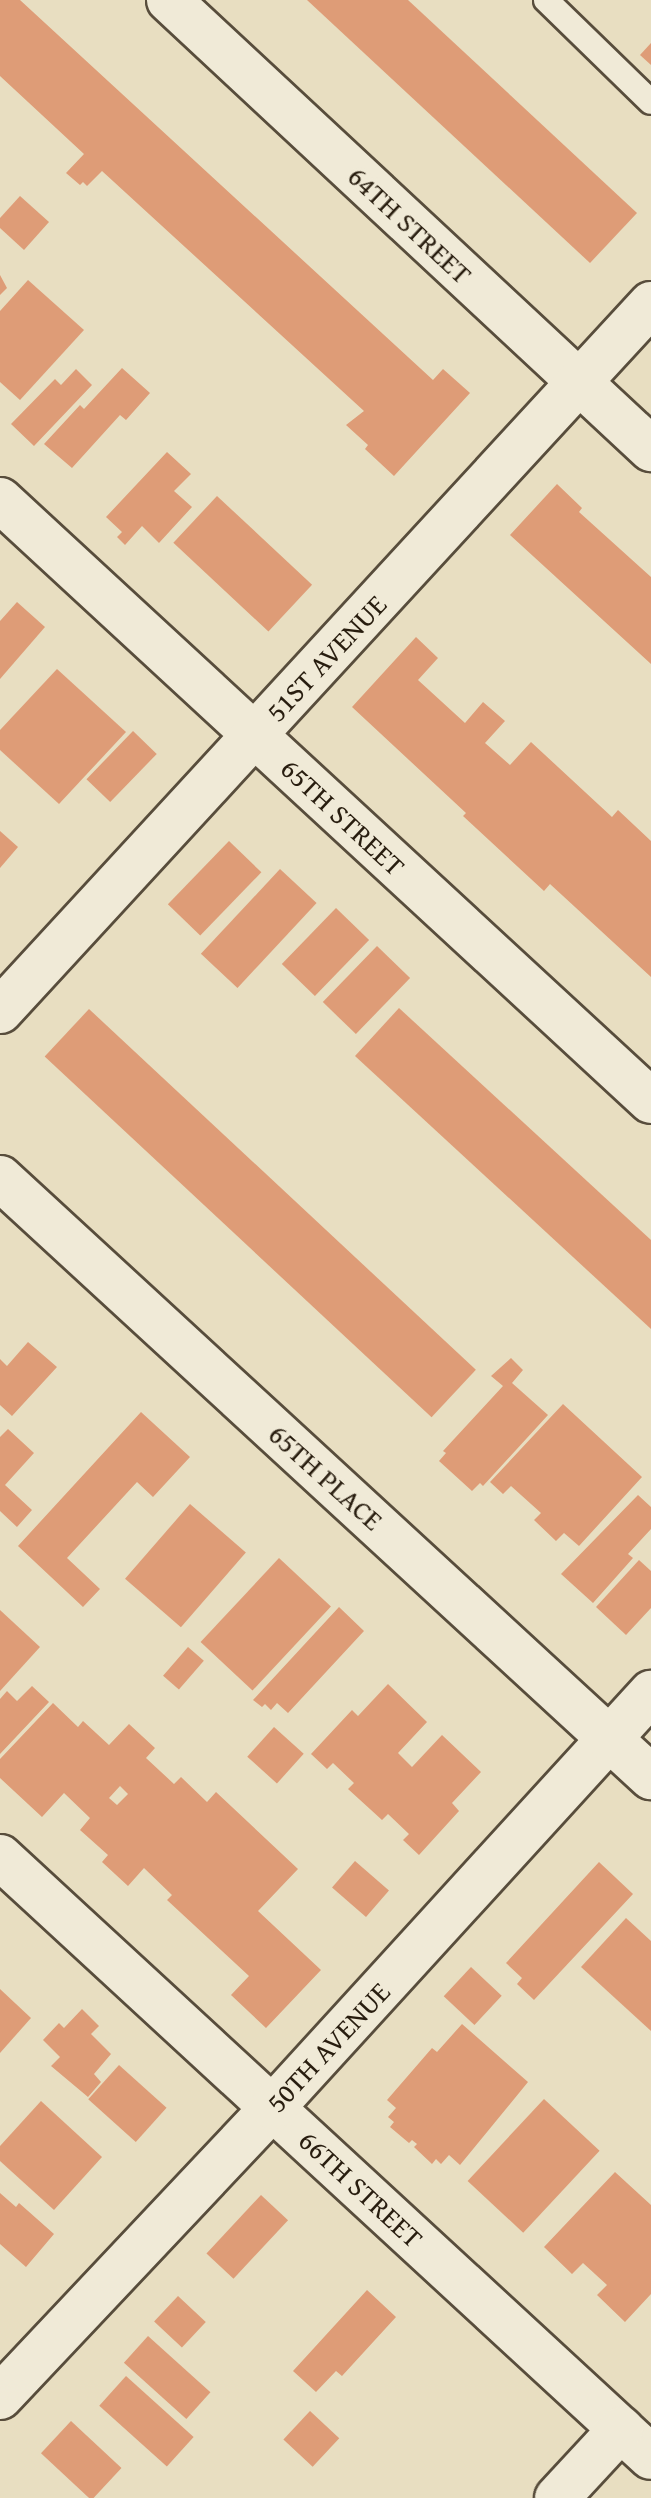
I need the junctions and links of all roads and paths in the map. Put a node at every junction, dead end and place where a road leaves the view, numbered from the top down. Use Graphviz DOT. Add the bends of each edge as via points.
graph roads {
  1 [pos="169,0"];
  2 [pos="546,0"];
  3 [pos="651,102"];
  4 [pos="651,304"];
  5 [pos="580,383"];
  6 [pos="651,449"];
  7 [pos="0,500"];
  8 [pos="254,736"];
  9 [pos="0,1011"];
  10 [pos="651,1101"];
  11 [pos="0,1178"];
  12 [pos="651,1693"];
  13 [pos="611,1738"];
  14 [pos="651,1777"];
  15 [pos="0,1857"];
  16 [pos="273,2107"];
  17 [pos="0,2397"];
  18 [pos="636,2443"];
  19 [pos="557,2498"];
  1 -- 5 [label="street, 64TH STREET"];
  2 -- 3 [label="lane"];
  4 -- 5 [label="street, 51ST AVENUE"];
  5 -- 6 [label="street, 64TH STREET"];
  5 -- 8 [label="street, 51ST AVENUE"];
  7 -- 8 [label="street, 65TH STREET"];
  8 -- 9 [label="street, 51ST AVENUE"];
  8 -- 10 [label="street, 65TH STREET"];
  11 -- 13 [label="street, 65TH PLACE"];
  12 -- 13 [label="street, 50TH AVENUE"];
  13 -- 14 [label="street, 65TH PLACE"];
  13 -- 16 [label="street, 50TH AVENUE"];
  15 -- 16 [label="street, 66TH STREET"];
  16 -- 17 [label="street, 50TH AVENUE"];
  16 -- 18 [label="street, 66TH STREET"];
  18 -- 19 [label="street"];
}
